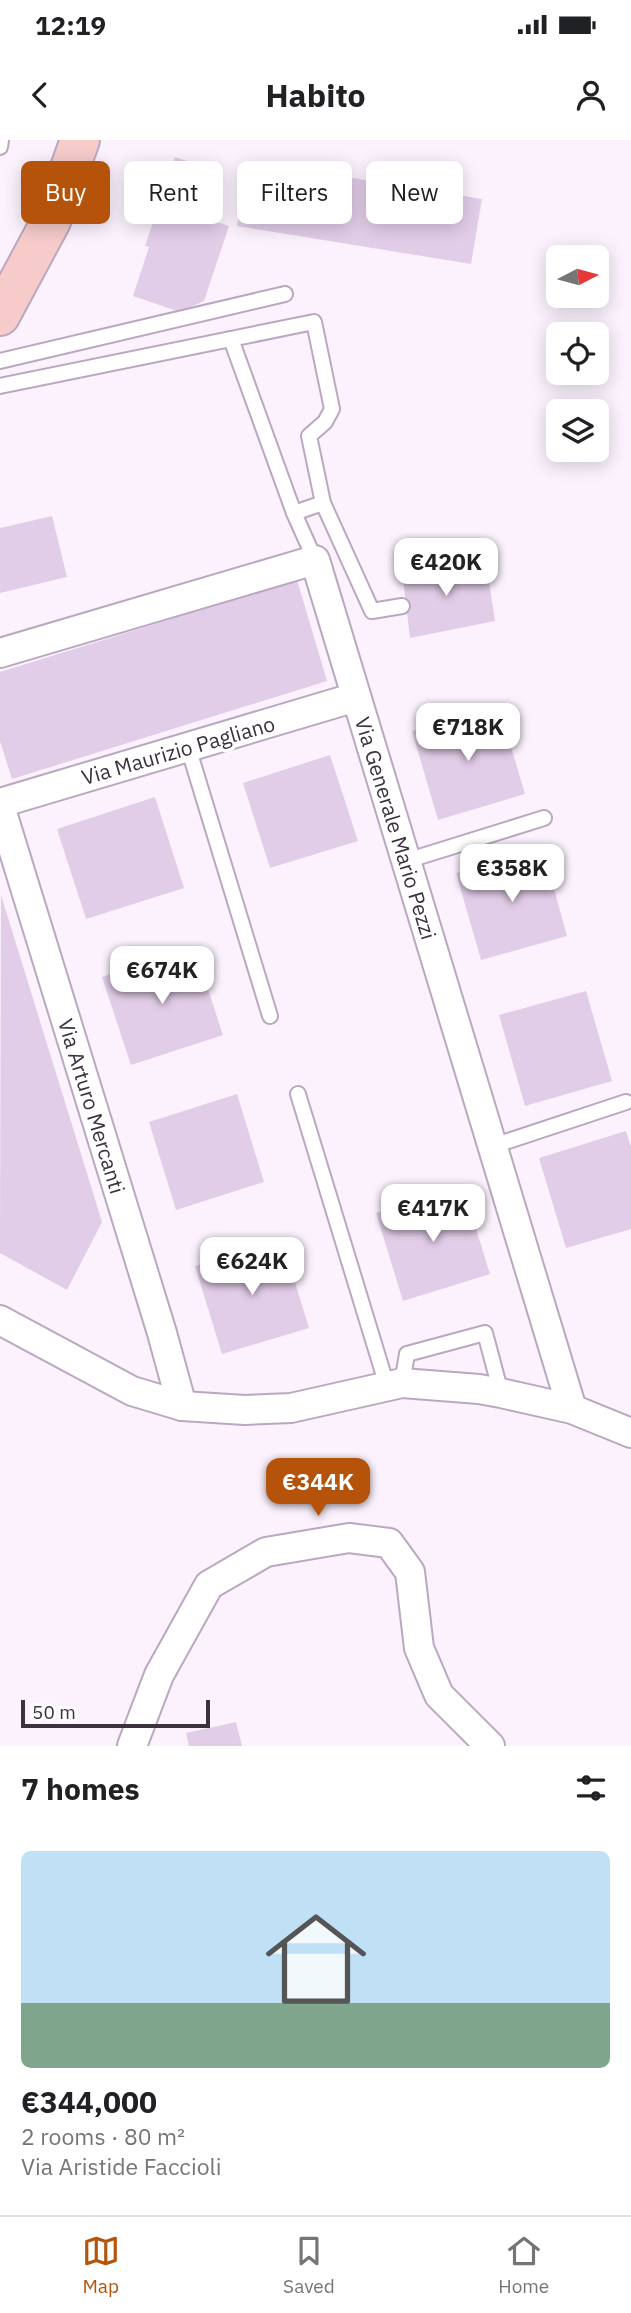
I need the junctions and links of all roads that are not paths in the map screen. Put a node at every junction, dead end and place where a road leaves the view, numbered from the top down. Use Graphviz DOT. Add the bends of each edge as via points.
graph roads {
  1 [pos="1,140"];
  2 [pos="80,140"];
  3 [pos="0,147"];
  4 [pos="285,294"];
  5 [pos="0,316"];
  6 [pos="231,339"];
  7 [pos="0,361"];
  8 [pos="0,386"];
  9 [pos="323,503"];
  10 [pos="295,513"];
  11 [pos="315,560"];
  12 [pos="402,606"];
  13 [pos="0,653"];
  14 [pos="356,697"];
  15 [pos="188,747"];
  16 [pos="0,804"];
  17 [pos="544,818"];
  18 [pos="406,861"];
  19 [pos="270,1016"];
  20 [pos="298,1094"];
  21 [pos="626,1102"];
  22 [pos="493,1146"];
  23 [pos="0,1320"];
  24 [pos="395,1385"];
  25 [pos="500,1393"];
  26 [pos="182,1406"];
  27 [pos="572,1409"];
  28 [pos="631,1433"];
  29 [pos="132,1746"];
  30 [pos="490,1746"];
  1 -- 3 [label="lane"];
  2 -- 5 [label="main road" via="51,220"];
  4 -- 7 [label="lane"];
  6 -- 8 [label="lane"];
  6 -- 9 [label="lane" via="314,322 332,409 309,436"];
  6 -- 10 [label="lane"];
  9 -- 10 [label="lane"];
  9 -- 12 [label="lane" via="372,611"];
  10 -- 11 [label="lane"];
  11 -- 13 [label="street"];
  11 -- 14 [label="street, Via Generale Mario Pezzi"];
  14 -- 15 [label="street, Via Maurizio Pagliano"];
  14 -- 18 [label="street, Via Generale Mario Pezzi"];
  15 -- 16 [label="street, Via Maurizio Pagliano"];
  15 -- 19 [label="lane"];
  16 -- 26 [label="street, Via Arturo Mercanti"];
  17 -- 18 [label="lane"];
  18 -- 22 [label="street, Via Generale Mario Pezzi"];
  20 -- 24 [label="lane"];
  21 -- 22 [label="lane"];
  22 -- 27 [label="street, Via Generale Mario Pezzi"];
  23 -- 26 [label="street" via="132,1391"];
  24 -- 25 [label="street"];
  24 -- 25 [label="lane" via="407,1354 485,1333"];
  24 -- 26 [label="street" via="291,1408"];
  25 -- 27 [label="street"];
  27 -- 28 [label="street"];
  29 -- 30 [label="street" via="159,1675 209,1584 266,1552 349,1538 389,1543 411,1573 419,1648 439,1695"];
}
